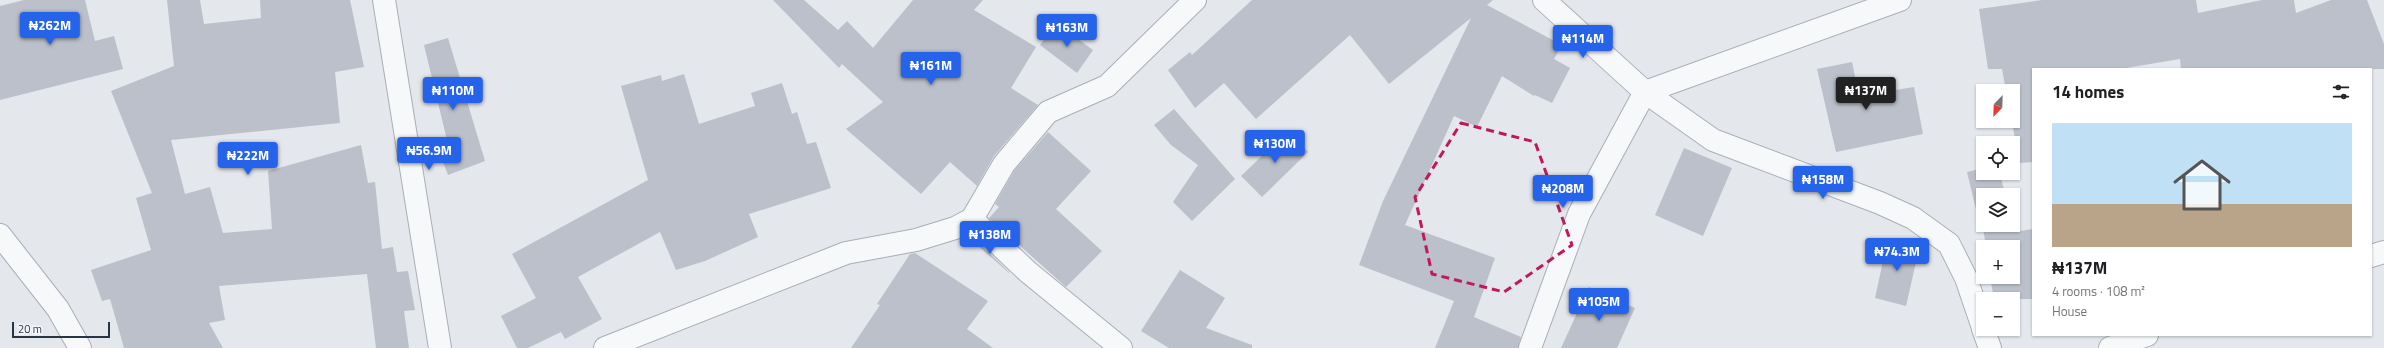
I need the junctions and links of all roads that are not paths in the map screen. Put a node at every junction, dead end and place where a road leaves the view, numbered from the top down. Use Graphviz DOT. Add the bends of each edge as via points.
graph roads {
  1 [pos="384,0"];
  2 [pos="1195,0"];
  3 [pos="1544,0"];
  4 [pos="1900,0"];
  5 [pos="1645,92"];
  6 [pos="972,219"];
  7 [pos="0,235"];
  8 [pos="2384,252"];
  9 [pos="2372,256"];
  10 [pos="1976,307"];
  11 [pos="1986,336"];
  12 [pos="2144,336"];
  13 [pos="80,348"];
  14 [pos="440,348"];
  15 [pos="605,348"];
  16 [pos="1121,348"];
  17 [pos="1530,348"];
  18 [pos="1990,348"];
  19 [pos="2110,348"];
  1 -- 14 [label="street"];
  2 -- 6 [label="street" via="1107,86 1048,112 1004,164"];
  3 -- 5 [label="street"];
  4 -- 5 [label="street"];
  5 -- 10 [label="street" via="1713,140 1913,218 1949,244 1966,278"];
  5 -- 17 [label="street" via="1579,214"];
  6 -- 15 [label="street" via="954,228 916,240 846,253"];
  6 -- 16 [label="street" via="1028,272"];
  7 -- 13 [label="street" via="58,309"];
  8 -- 9 [label="street"];
  11 -- 18 [label="street"];
  12 -- 19 [label="street"];
}
